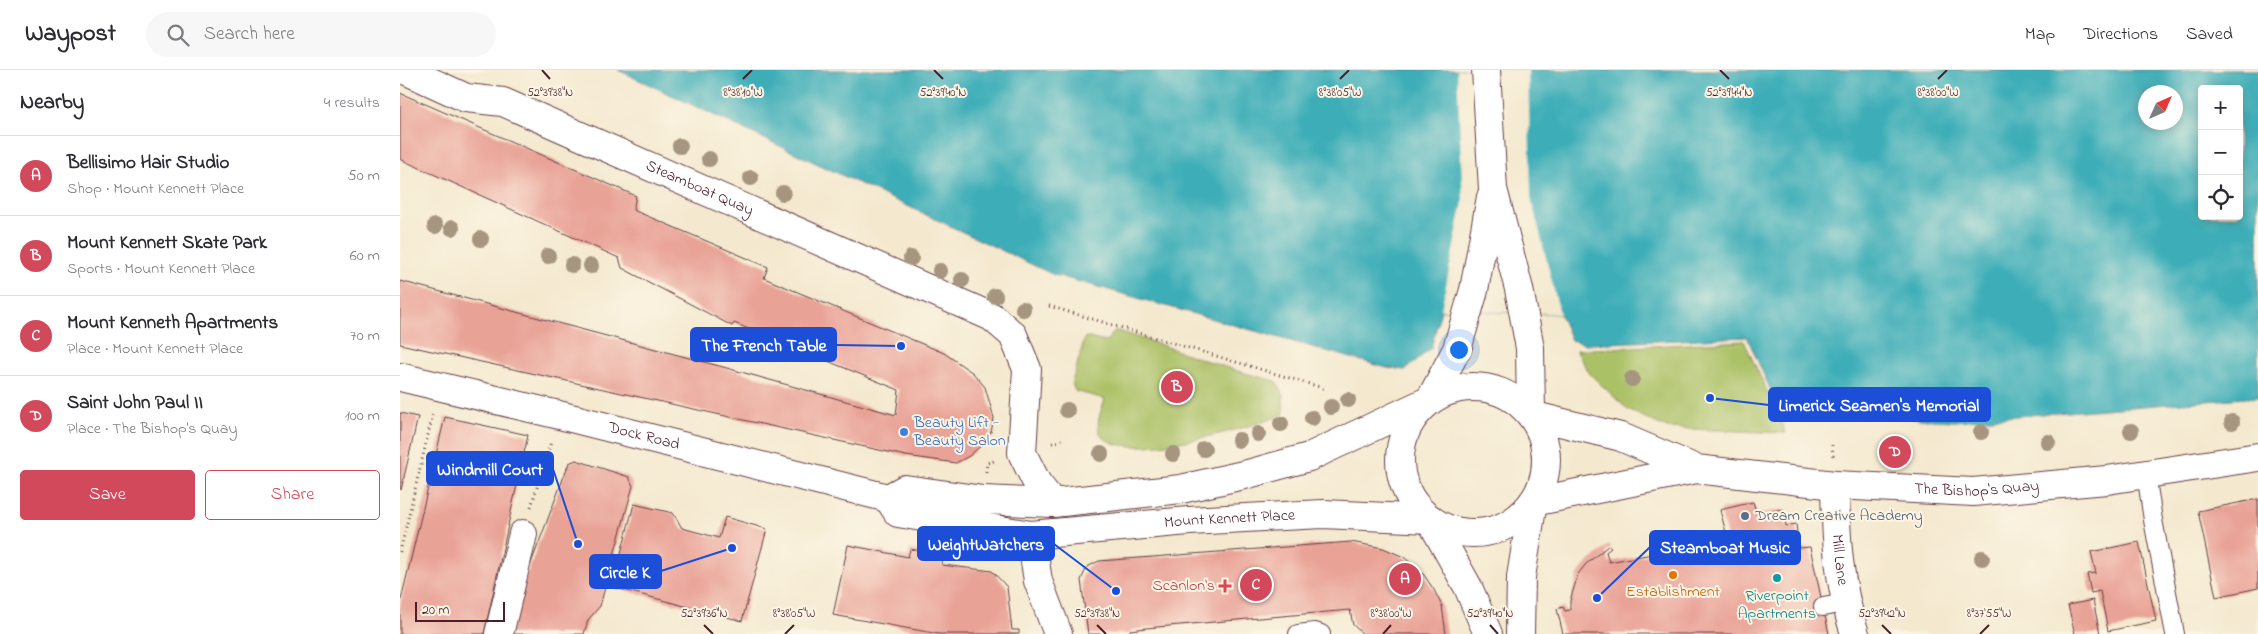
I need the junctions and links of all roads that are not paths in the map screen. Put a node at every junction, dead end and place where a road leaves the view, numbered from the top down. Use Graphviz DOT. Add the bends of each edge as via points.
graph roads {
  1 [pos="405,70"];
  2 [pos="1486,70"];
  3 [pos="1493,189"];
  4 [pos="400,377"];
  5 [pos="1430,400"];
  6 [pos="1531,415"];
  7 [pos="2258,457"];
  8 [pos="1696,469"];
  9 [pos="2146,473"];
  10 [pos="1835,485"];
  11 [pos="888,498"];
  12 [pos="1533,502"];
  13 [pos="1053,504"];
  14 [pos="1430,519"];
  15 [pos="523,534"];
  16 [pos="1031,535"];
  17 [pos="499,634"];
  18 [pos="1058,634"];
  19 [pos="1298,634"];
  20 [pos="1321,634"];
  21 [pos="1488,634"];
  22 [pos="1520,634"];
  23 [pos="1855,634"];
  24 [pos="2175,634"];
  1 -- 13 [label="main road, Steamboat Quay" via="466,98 502,102 992,317 1013,335 1027,369 1022,452 1037,483"];
  2 -- 3 [label="main road"];
  3 -- 5 [label="main road" via="1474,290 1457,349"];
  3 -- 6 [label="main road" via="1519,289 1530,348"];
  4 -- 11 [label="main road, Dock Road"];
  5 -- 6 [label="main road" via="1451,390 1478,386 1511,397"];
  5 -- 13 [label="main road, Mount Kennett Place" via="1300,460 1181,489"];
  5 -- 14 [label="main road" via="1412,418 1404,435 1400,459 1409,496"];
  6 -- 8 [label="main road, The Bishop's Quay" via="1621,437"];
  6 -- 12 [label="main road" via="1540,429 1547,459 1542,486"];
  7 -- 9 [label="main road, The Bishop's Quay"];
  8 -- 10 [label="main road, The Bishop's Quay"];
  8 -- 12 [label="main road, The Bishop's Quay"];
  9 -- 10 [label="main road, The Bishop's Quay" via="2107,480 1973,492"];
  9 -- 24 [label="lane"];
  10 -- 23 [label="main road, Mill Lane" via="1834,605"];
  11 -- 13 [label="main road" via="905,489 982,500"];
  11 -- 16 [label="main road, Dock Road" via="898,513"];
  12 -- 14 [label="main road" via="1508,524 1478,533 1462,532"];
  12 -- 22 [label="main road" via="1521,577"];
  14 -- 16 [label="main road, Mount Kennett Place" via="1323,514 1189,521"];
  14 -- 21 [label="main road" via="1468,587"];
  15 -- 17 [label="main road"];
  16 -- 18 [label="main road" via="1038,581"];
  19 -- 20 [label="lane"];
}
